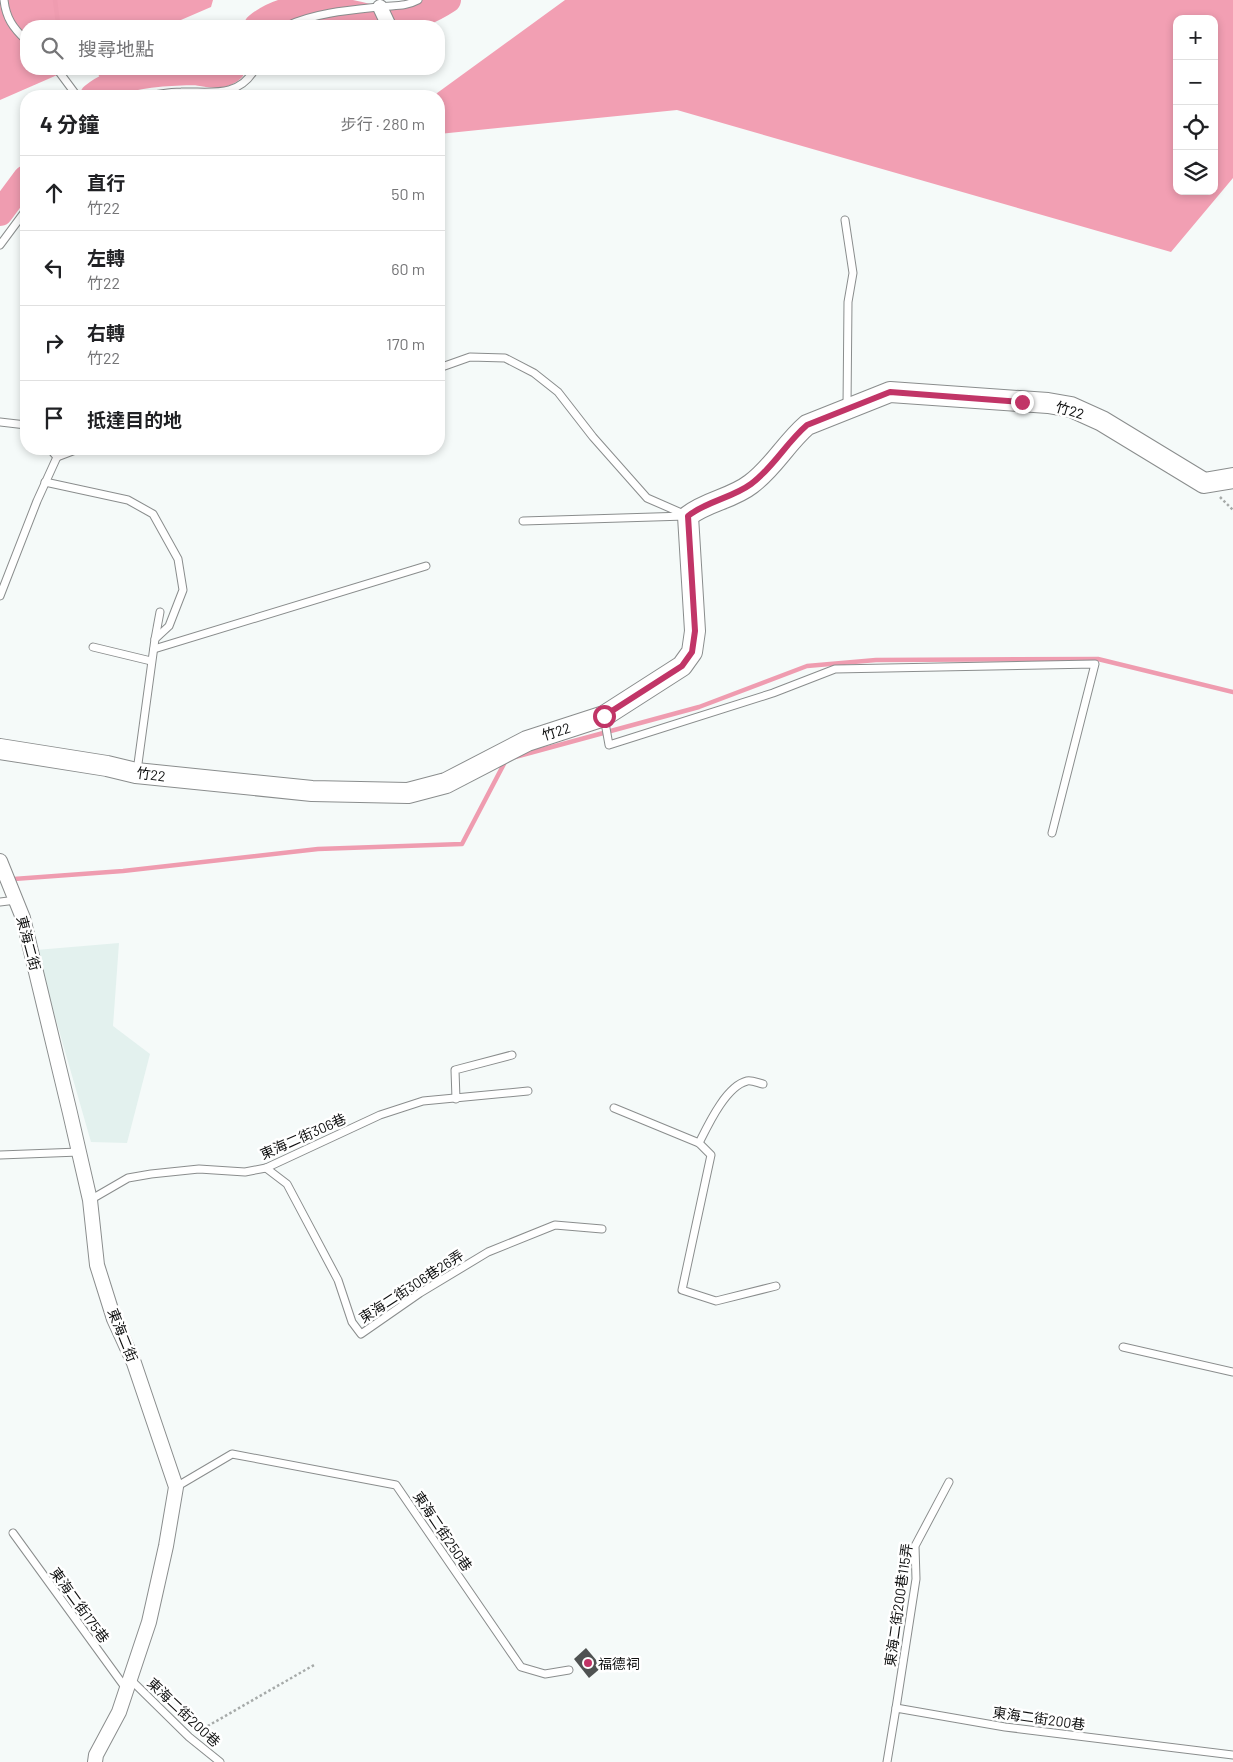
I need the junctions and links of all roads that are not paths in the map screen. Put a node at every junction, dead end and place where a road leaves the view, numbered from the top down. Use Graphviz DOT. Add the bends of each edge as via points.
graph roads {
  1 [pos="4,0"];
  2 [pos="418,0"];
  3 [pos="384,16"];
  4 [pos="304,20"];
  5 [pos="20,34"];
  6 [pos="61,75"];
  7 [pos="249,75"];
  8 [pos="72,90"];
  9 [pos="226,90"];
  10 [pos="20,218"];
  11 [pos="845,220"];
  12 [pos="0,245"];
  13 [pos="445,366"];
  14 [pos="847,409"];
  15 [pos="0,422"];
  16 [pos="20,424"];
  17 [pos="62,455"];
  18 [pos="57,457"];
  19 [pos="1233,478"];
  20 [pos="45,482"];
  21 [pos="688,516"];
  22 [pos="523,521"];
  23 [pos="426,566"];
  24 [pos="0,596"];
  25 [pos="160,612"];
  26 [pos="155,640"];
  27 [pos="93,647"];
  28 [pos="154,649"];
  29 [pos="151,661"];
  30 [pos="604,716"];
  31 [pos="0,749"];
  32 [pos="136,773"];
  33 [pos="1052,833"];
  34 [pos="0,861"];
  35 [pos="16,900"];
  36 [pos="0,902"];
  37 [pos="512,1055"];
  38 [pos="763,1084"];
  39 [pos="528,1091"];
  40 [pos="456,1099"];
  41 [pos="614,1108"];
  42 [pos="699,1143"];
  43 [pos="79,1152"];
  44 [pos="0,1156"];
  45 [pos="266,1168"];
  46 [pos="90,1200"];
  47 [pos="602,1229"];
  48 [pos="776,1286"];
  49 [pos="1123,1347"];
  50 [pos="1233,1372"];
  51 [pos="949,1482"];
  52 [pos="176,1487"];
  53 [pos="13,1533"];
  54 [pos="569,1670"];
  55 [pos="129,1685"];
  56 [pos="896,1708"];
  57 [pos="1233,1755"];
  58 [pos="95,1762"];
  59 [pos="220,1762"];
  60 [pos="888,1762"];
  1 -- 5 [label="lane" via="12,27"];
  2 -- 3 [label="lane"];
  3 -- 4 [label="lane" via="356,11"];
  6 -- 8 [label="lane"];
  7 -- 9 [label="lane" via="235,88"];
  10 -- 12 [label="lane"];
  11 -- 14 [label="lane" via="853,274 848,302"];
  13 -- 21 [label="lane" via="470,357 505,358 534,373 558,392 592,437 647,498"];
  14 -- 19 [label="street, 竹22 / 竹22" via="890,392 1056,404 1102,421 1204,483"];
  14 -- 21 [label="street, 竹22 / 竹22" via="807,425 762,476"];
  15 -- 16 [label="lane"];
  17 -- 18 [label="lane"];
  18 -- 20 [label="lane"];
  20 -- 24 [label="lane"];
  20 -- 26 [label="lane" via="128,500 153,514 178,559 184,590 169,626"];
  21 -- 22 [label="lane"];
  21 -- 30 [label="street, 竹22 / 竹22" via="695,631 692,652 682,666"];
  23 -- 28 [label="lane"];
  25 -- 26 [label="lane"];
  26 -- 28 [label="lane"];
  27 -- 29 [label="lane"];
  28 -- 29 [label="lane"];
  29 -- 32 [label="lane"];
  30 -- 32 [label="street, 竹22 / 竹22" via="527,741 446,783 408,793 312,792"];
  30 -- 33 [label="lane" via="609,745 774,693 835,669 1095,664"];
  31 -- 32 [label="street, 竹22 / 竹22"];
  34 -- 35 [label="street, 東海二街"];
  35 -- 36 [label="lane"];
  35 -- 43 [label="street, 東海二街"];
  37 -- 40 [label="lane" via="455,1070"];
  38 -- 42 [label="lane" via="749,1081 739,1085 718,1108"];
  39 -- 40 [label="lane, 東海二街306巷"];
  40 -- 45 [label="lane, 東海二街306巷" via="423,1101 380,1115"];
  41 -- 42 [label="lane"];
  42 -- 48 [label="lane" via="711,1156 682,1290 716,1301"];
  43 -- 44 [label="lane"];
  43 -- 46 [label="street, 東海二街"];
  45 -- 46 [label="lane, 東海二街306巷" via="245,1172 199,1169 128,1178"];
  45 -- 47 [label="lane, 東海二街306巷26弄" via="287,1184 338,1280 352,1322 361,1334 488,1252 555,1225"];
  46 -- 52 [label="street, 東海二街" via="98,1265 114,1319 134,1363"];
  49 -- 50 [label="lane"];
  51 -- 56 [label="lane, 東海二街200巷115弄" via="916,1546 916,1579"];
  52 -- 54 [label="lane, 東海二街250巷" via="232,1454 396,1485 521,1668 545,1674"];
  52 -- 55 [label="street, 東海二街" via="149,1622"];
  53 -- 55 [label="lane, 東海二街175巷"];
  55 -- 58 [label="street, 東海二街"];
  55 -- 59 [label="lane, 東海二街200巷"];
  56 -- 57 [label="lane, 東海二街200巷" via="1004,1727"];
  56 -- 60 [label="lane"];
}
